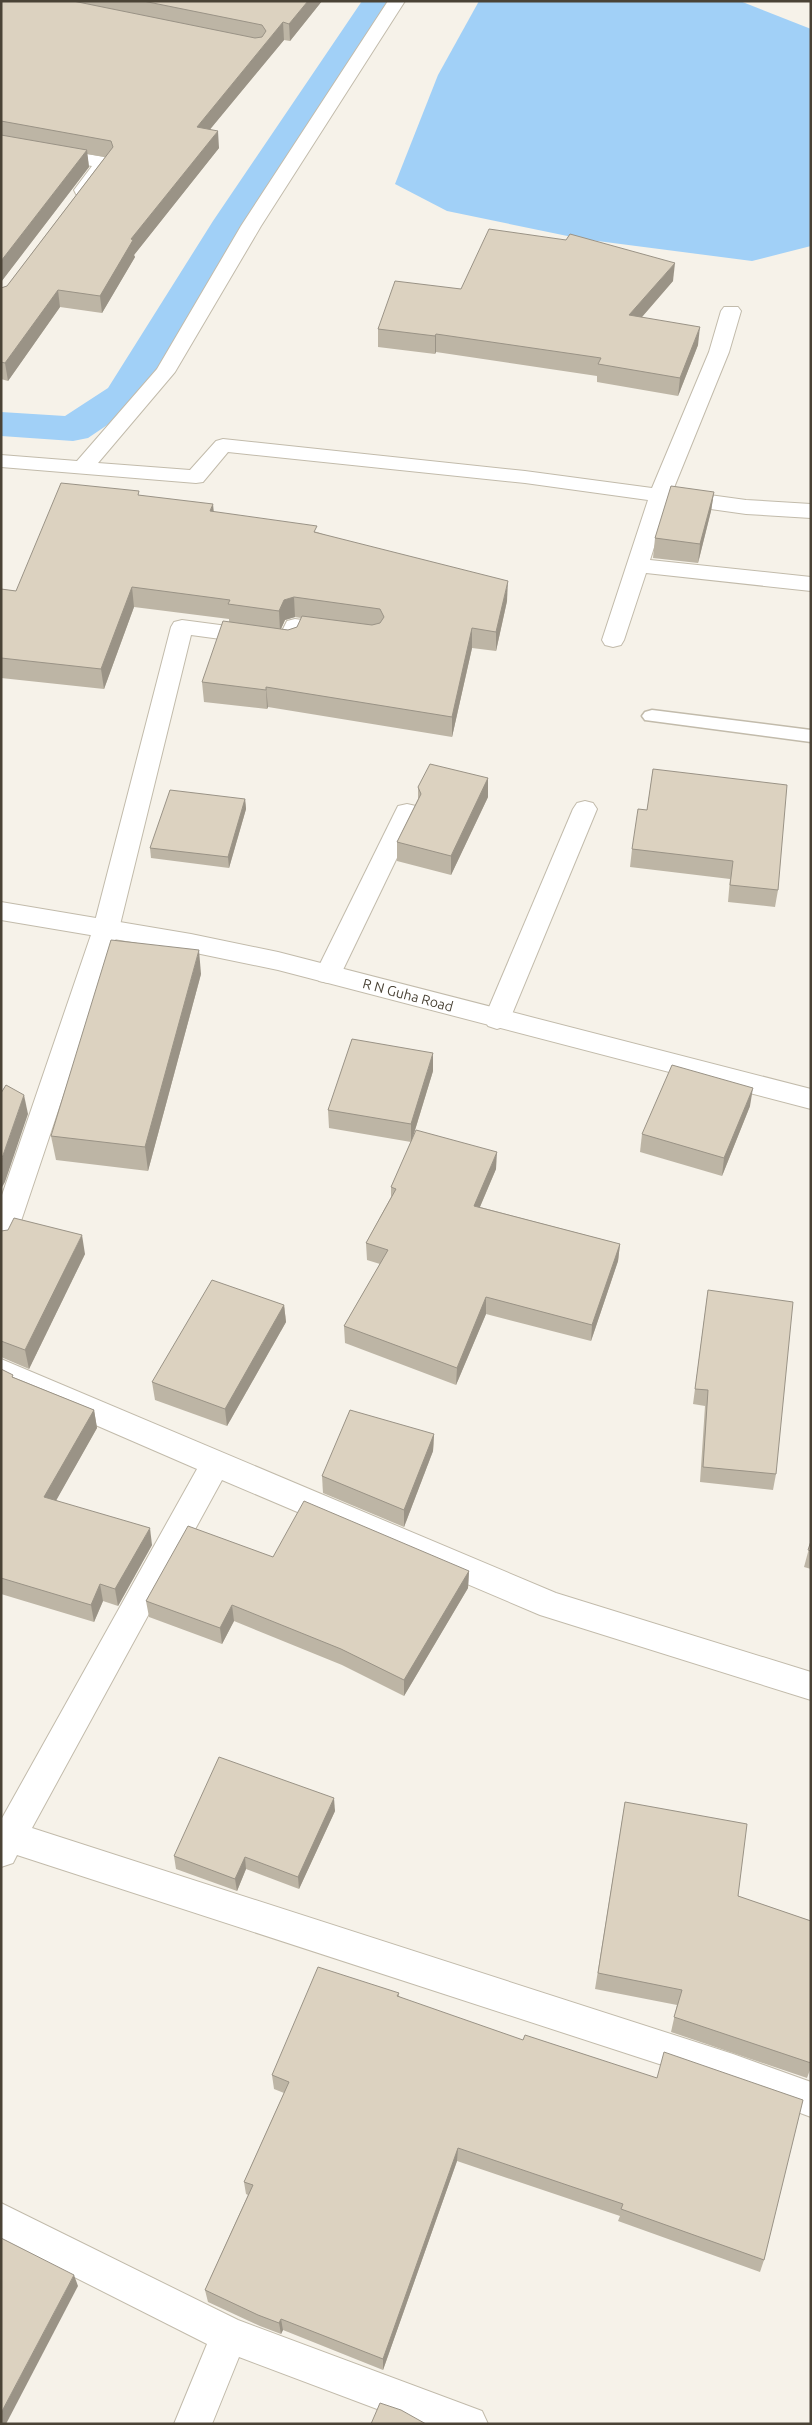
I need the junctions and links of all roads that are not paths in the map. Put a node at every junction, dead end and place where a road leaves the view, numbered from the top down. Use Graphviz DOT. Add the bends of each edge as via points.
graph roads {
  1 [pos="397,1"];
  2 [pos="1,144"];
  3 [pos="70,208"];
  4 [pos="731,311"];
  5 [pos="1,462"];
  6 [pos="82,468"];
  7 [pos="660,495"];
  8 [pos="811,511"];
  9 [pos="637,565"];
  10 [pos="811,584"];
  11 [pos="353,634"];
  12 [pos="613,640"];
  13 [pos="652,716"];
  14 [pos="811,736"];
  15 [pos="585,809"];
  16 [pos="407,812"];
  17 [pos="1,911"];
  18 [pos="106,929"];
  19 [pos="328,974"];
  20 [pos="497,1019"];
  21 [pos="811,1099"];
  22 [pos="1,1239"];
  23 [pos="1,1370"];
  24 [pos="215,1464"];
  25 [pos="811,1686"];
  26 [pos="5,1844"];
  27 [pos="811,2100"];
  28 [pos="1,2221"];
  29 [pos="229,2335"];
  30 [pos="193,2424"];
  31 [pos="469,2424"];
  1 -- 6 [label="street" via="251,226 165,372"];
  2 -- 3 [label="street" via="104,163"];
  4 -- 7 [label="street" via="719,352"];
  5 -- 6 [label="street"];
  6 -- 7 [label="street" via="196,477 223,445"];
  7 -- 8 [label="street" via="746,507"];
  7 -- 9 [label="street"];
  9 -- 10 [label="street"];
  9 -- 12 [label="street"];
  11 -- 18 [label="street" via="295,626 288,641 182,627"];
  13 -- 14 [label="lane"];
  15 -- 20 [label="street"];
  16 -- 19 [label="street"];
  17 -- 18 [label="street, R N Guha Road"];
  18 -- 19 [label="street, R N Guha Road" via="191,943"];
  18 -- 22 [label="street"];
  19 -- 20 [label="street, R N Guha Road"];
  20 -- 21 [label="street, R N Guha Road"];
  23 -- 24 [label="street"];
  24 -- 25 [label="street" via="551,1605"];
  24 -- 26 [label="street"];
  26 -- 27 [label="street" via="733,2071"];
  28 -- 29 [label="street"];
  29 -- 30 [label="street"];
  29 -- 31 [label="street"];
}
